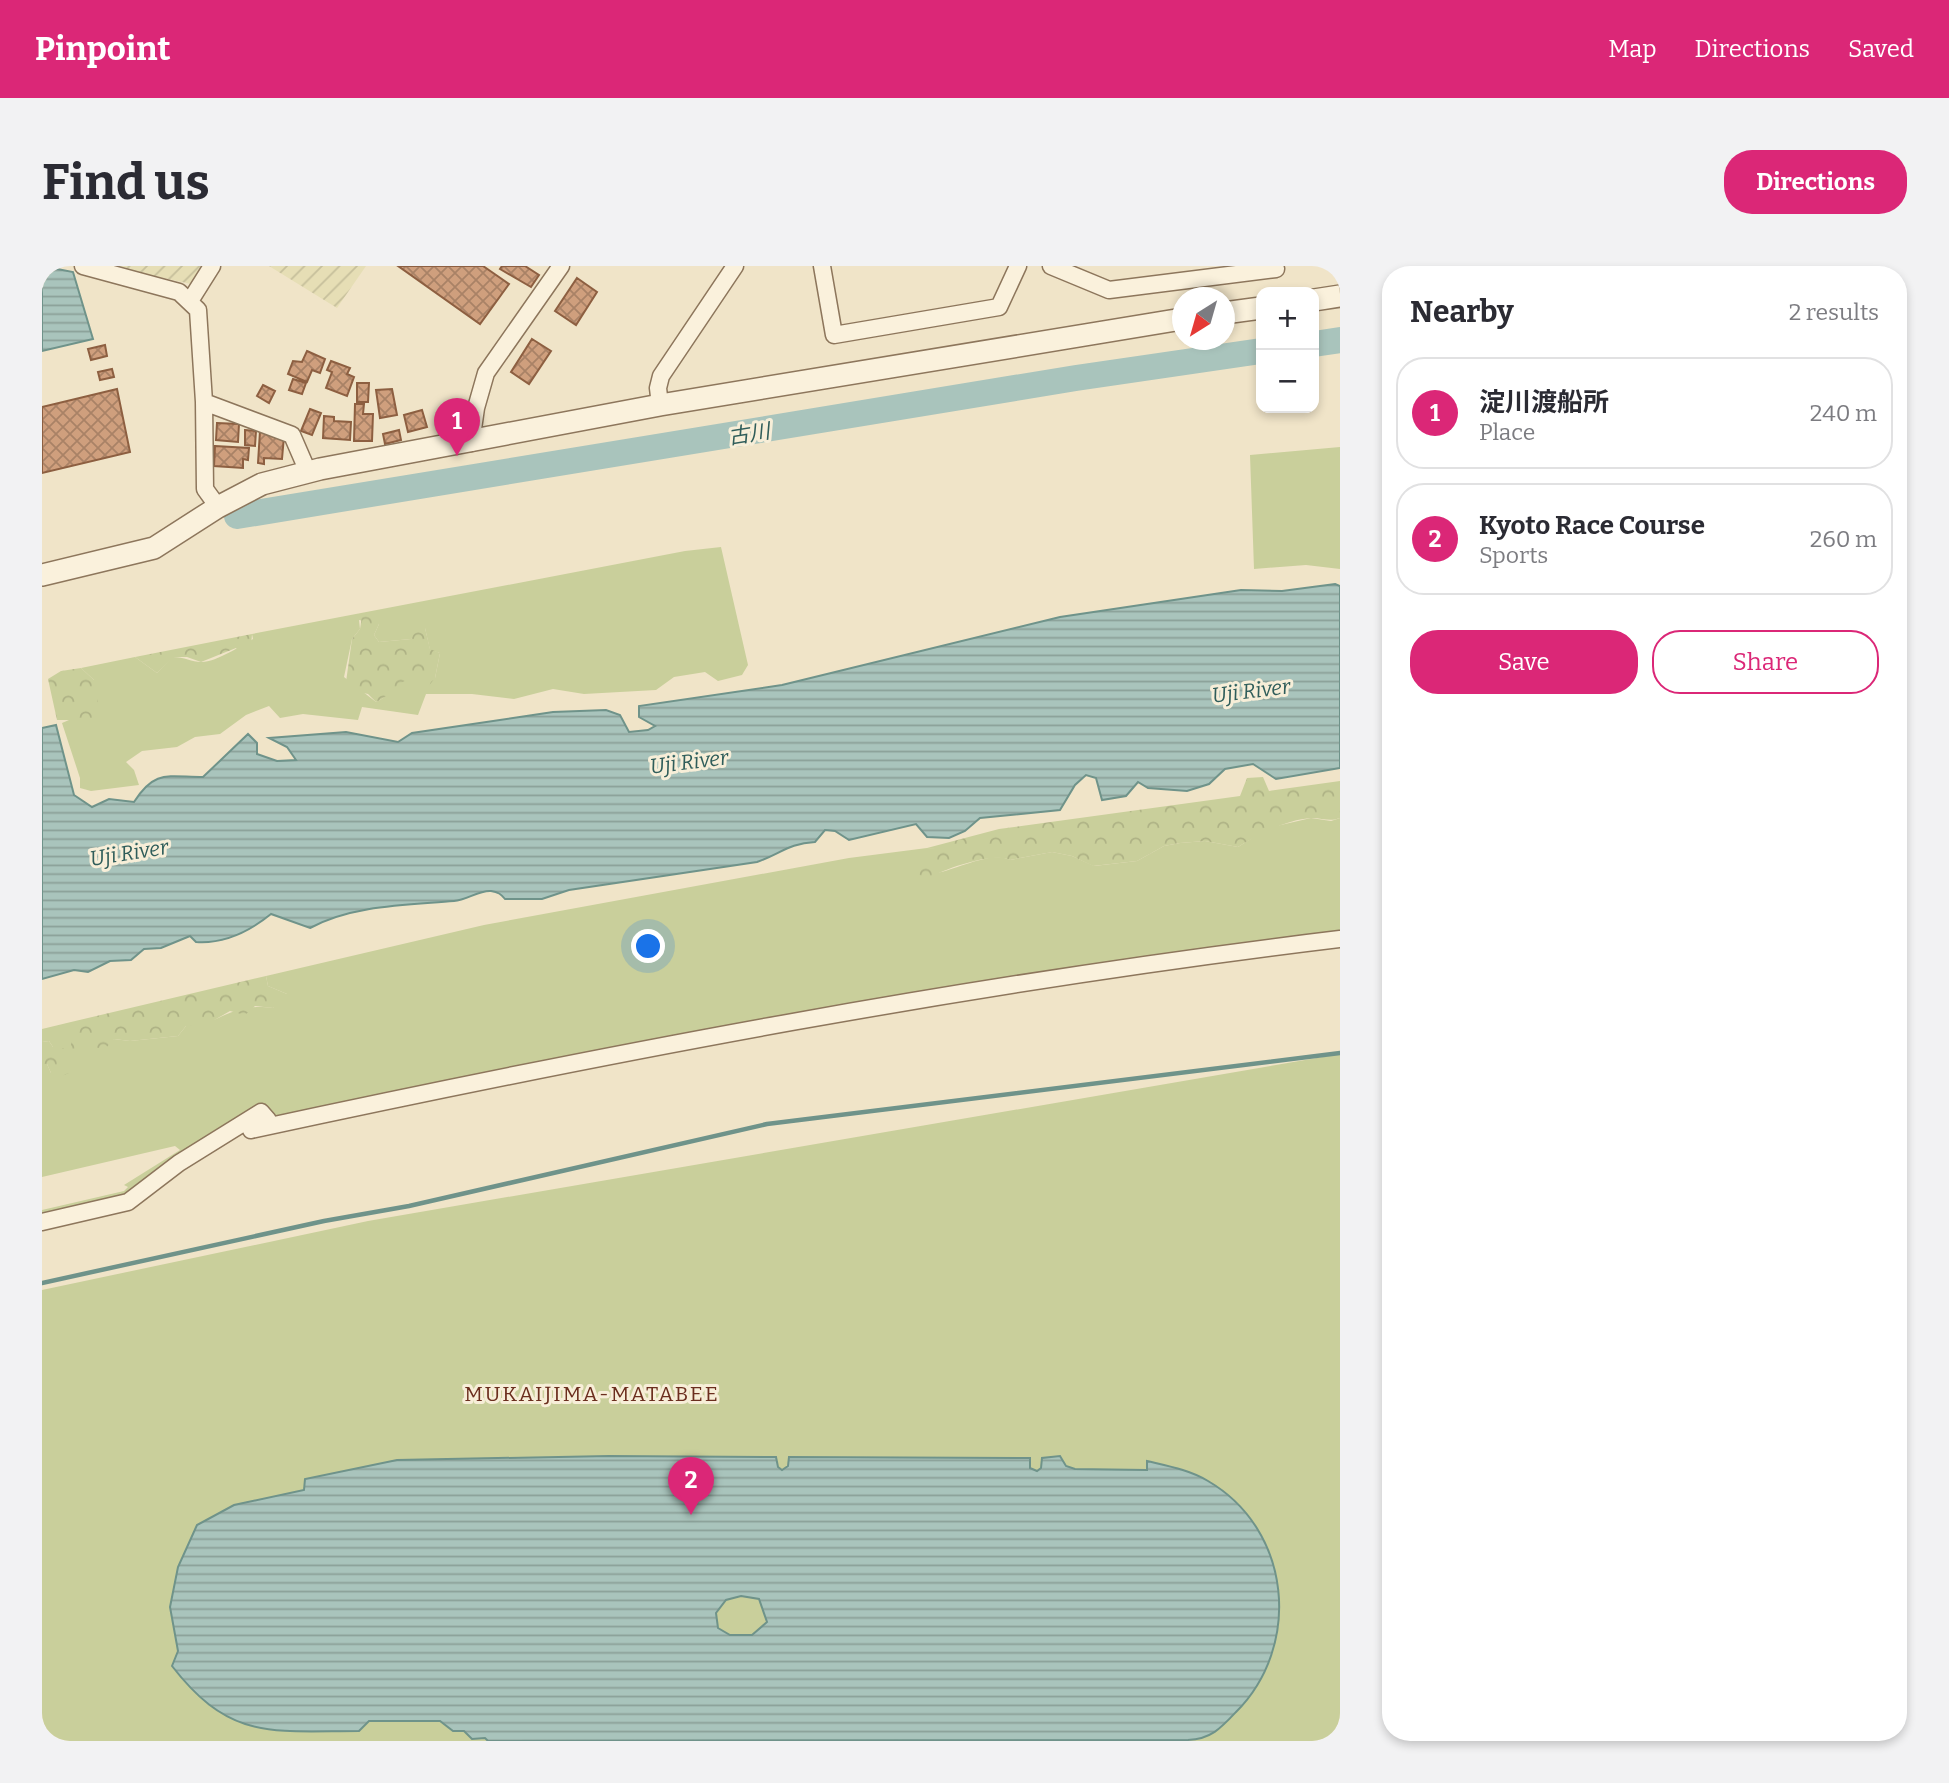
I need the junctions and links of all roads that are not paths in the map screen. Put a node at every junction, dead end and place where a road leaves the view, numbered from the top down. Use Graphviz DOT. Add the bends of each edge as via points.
graph roads {
  1 [pos="83,266"];
  2 [pos="212,266"];
  3 [pos="561,266"];
  4 [pos="735,266"];
  5 [pos="822,266"];
  6 [pos="1018,266"];
  7 [pos="1051,266"];
  8 [pos="1276,269"];
  9 [pos="1340,296"];
  10 [pos="1319,299"];
  11 [pos="190,300"];
  12 [pos="1256,308"];
  13 [pos="1235,311"];
  14 [pos="1172,321"];
  15 [pos="204,402"];
  16 [pos="660,405"];
  17 [pos="471,443"];
  18 [pos="308,472"];
  19 [pos="218,507"];
  20 [pos="42,576"];
  21 [pos="1340,939"];
  22 [pos="42,1222"];
  1 -- 11 [label="street" via="178,292"];
  2 -- 11 [label="street"];
  3 -- 17 [label="street" via="486,373"];
  4 -- 16 [label="street" via="661,376"];
  5 -- 6 [label="street" via="834,335 999,307"];
  7 -- 8 [label="street" via="1109,290"];
  9 -- 10 [label="street"];
  11 -- 15 [label="street" via="198,310"];
  12 -- 13 [label="street"];
  14 -- 16 [label="street"];
  15 -- 18 [label="street" via="292,435"];
  15 -- 19 [label="street" via="205,489"];
  16 -- 17 [label="street"];
  17 -- 18 [label="street"];
  18 -- 19 [label="street" via="262,484"];
  19 -- 20 [label="street" via="154,548"];
  21 -- 22 [label="street" via="1162,961 871,1007 518,1073 251,1130 268,1120 261,1112 178,1163 128,1202"];
}
